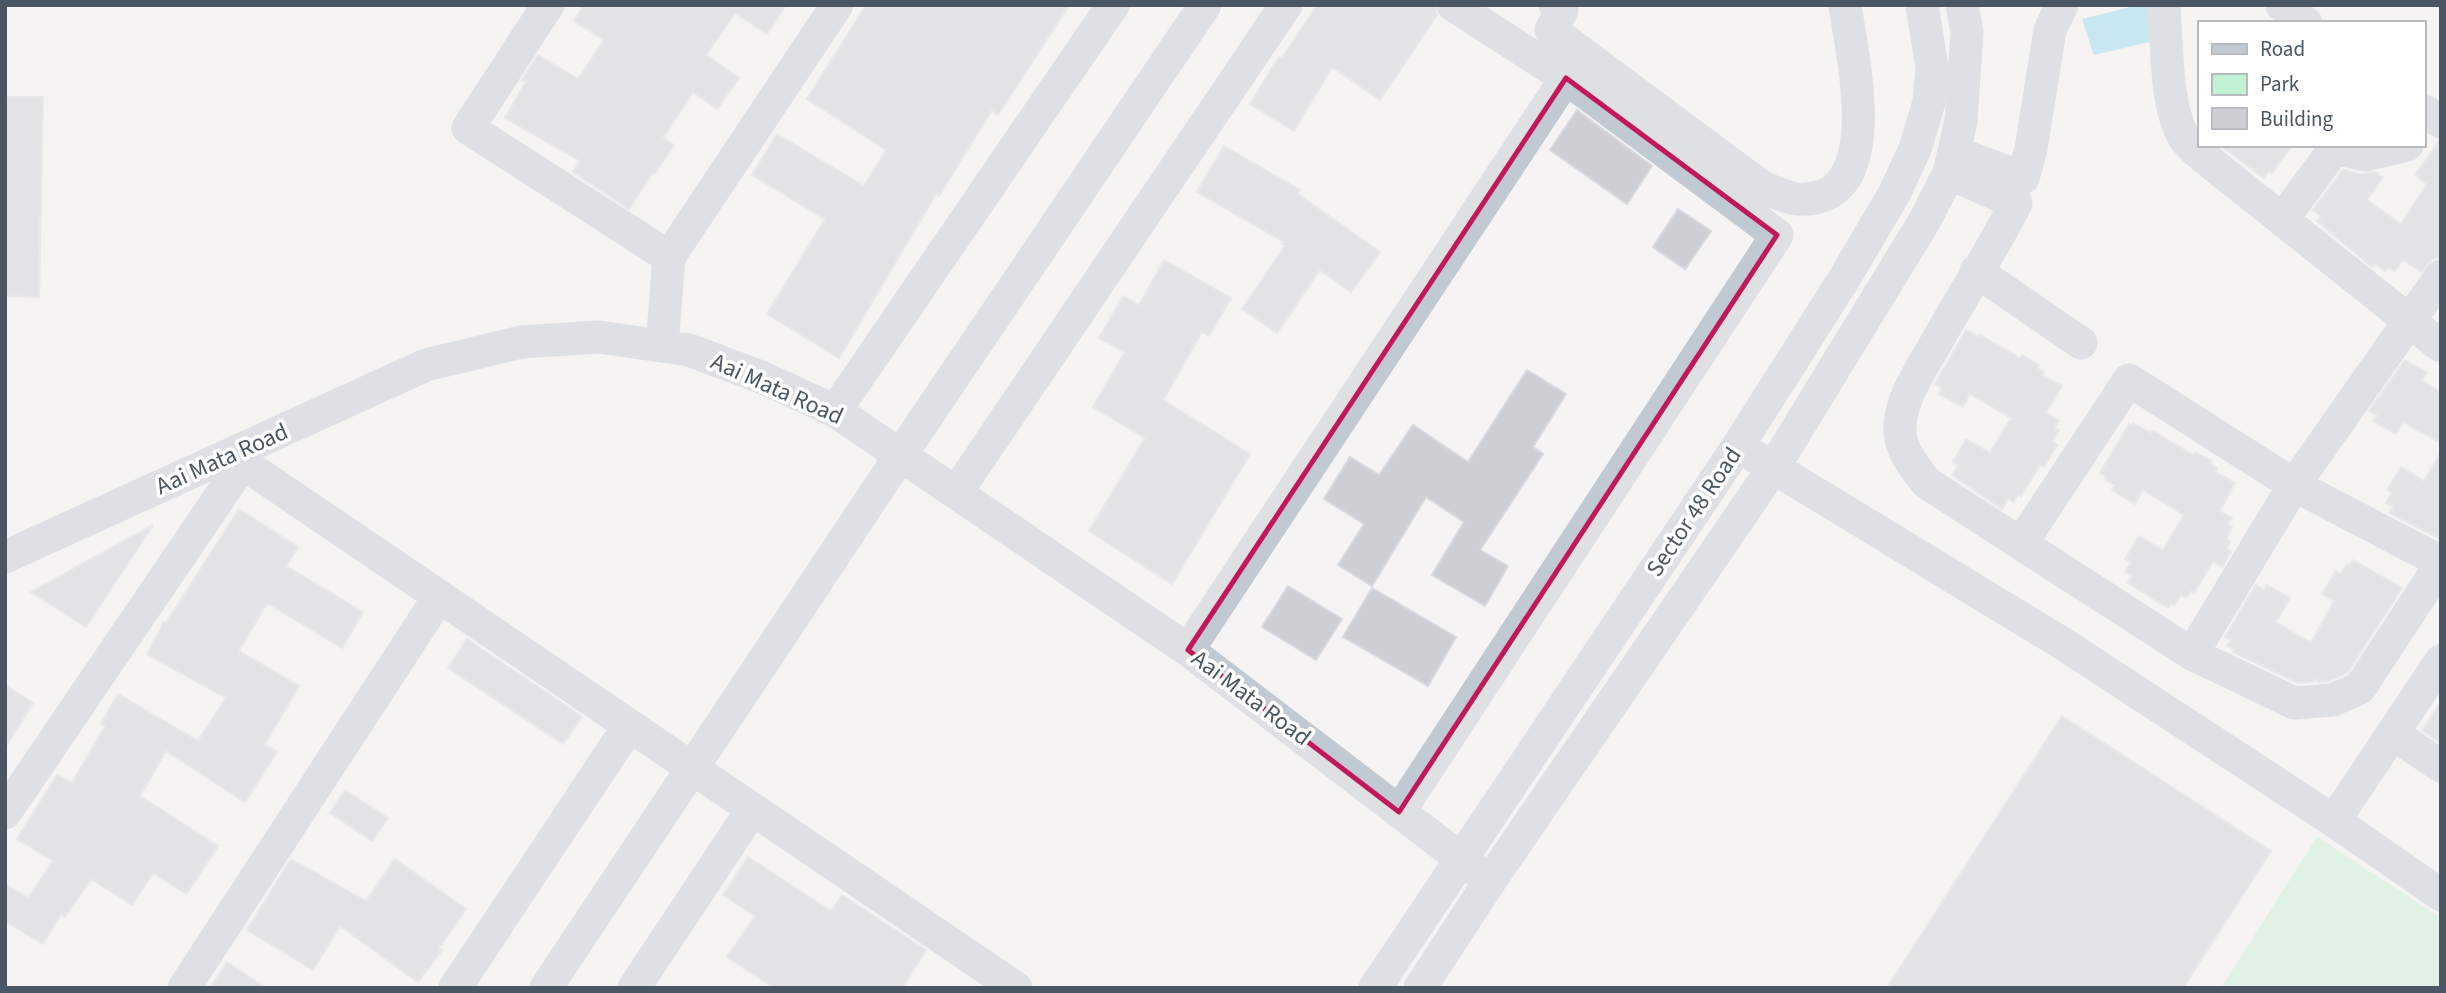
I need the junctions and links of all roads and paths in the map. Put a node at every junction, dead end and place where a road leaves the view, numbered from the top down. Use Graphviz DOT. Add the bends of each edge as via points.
graph roads {
  1 [pos="548,5"];
  2 [pos="837,5"];
  3 [pos="1113,5"];
  4 [pos="1205,5"];
  5 [pos="1286,5"];
  6 [pos="1453,5"];
  7 [pos="1555,5"];
  8 [pos="1845,5"];
  9 [pos="1922,5"];
  10 [pos="1962,5"];
  11 [pos="2062,5"];
  12 [pos="2164,5"];
  13 [pos="2282,5"];
  14 [pos="2303,21"];
  15 [pos="1566,78"];
  16 [pos="2334,147"];
  17 [pos="2338,147"];
  18 [pos="2399,147"];
  19 [pos="1952,163"];
  20 [pos="2282,219"];
  21 [pos="669,257"];
  22 [pos="1976,271"];
  23 [pos="2441,276"];
  24 [pos="2410,321"];
  25 [pos="2081,343"];
  26 [pos="662,346"];
  27 [pos="2441,346"];
  28 [pos="835,411"];
  29 [pos="1738,446"];
  30 [pos="900,456"];
  31 [pos="237,459"];
  32 [pos="1774,467"];
  33 [pos="2294,485"];
  34 [pos="956,493"];
  35 [pos="2021,544"];
  36 [pos="5,556"];
  37 [pos="2441,563"];
  38 [pos="439,597"];
  39 [pos="1188,650"];
  40 [pos="2192,654"];
  41 [pos="2441,661"];
  42 [pos="629,726"];
  43 [pos="2392,733"];
  44 [pos="2441,766"];
  45 [pos="692,769"];
  46 [pos="752,810"];
  47 [pos="1399,812"];
  48 [pos="5,813"];
  49 [pos="2334,821"];
  50 [pos="1462,859"];
  51 [pos="1490,881"];
  52 [pos="2441,895"];
  53 [pos="971,975"];
  54 [pos="184,988"];
  55 [pos="455,988"];
  56 [pos="546,988"];
  57 [pos="634,988"];
  58 [pos="1016,988"];
  59 [pos="1375,988"];
  60 [pos="1420,988"];
  1 -- 21 [label="street" via="468,128"];
  2 -- 21 [label="street"];
  3 -- 28 [label="street"];
  4 -- 30 [label="street"];
  5 -- 34 [label="street"];
  6 -- 15 [label="street"];
  7 -- 8 [label="street" via="1562,10 1551,30 1762,187 1795,199 1818,198 1839,186 1857,144 1860,116"];
  9 -- 29 [label="street, Sector 48 Road" via="1932,67 1929,102 1915,149 1844,279"];
  10 -- 19 [label="street, Sector 48 Road" via="1968,32 1961,121"];
  11 -- 19 [label="street" via="2050,30 2023,178"];
  12 -- 20 [label="street" via="2172,100 2186,140"];
  13 -- 14 [label="street"];
  15 -- 39 [label="street"];
  15 -- 47 [label="street" via="1777,235"];
  16 -- 20 [label="street"];
  17 -- 18 [label="street" via="2365,155"];
  19 -- 22 [label="street" via="2016,203"];
  19 -- 32 [label="street, Sector 48 Road" via="1925,220"];
  20 -- 24 [label="street"];
  21 -- 26 [label="street"];
  22 -- 25 [label="street"];
  22 -- 35 [label="street" via="1906,396 1900,431 1907,457 1927,483"];
  23 -- 24 [label="street"];
  24 -- 27 [label="street"];
  24 -- 33 [label="street"];
  26 -- 28 [label="street, Aai Mata Road" via="689,350 761,377"];
  26 -- 31 [label="street, Aai Mata Road" via="599,337 521,342 426,365"];
  28 -- 30 [label="street, Aai Mata Road"];
  29 -- 32 [label="street"];
  29 -- 50 [label="street, Sector 48 Road"];
  30 -- 34 [label="street, Aai Mata Road"];
  30 -- 45 [label="street"];
  31 -- 36 [label="street, Aai Mata Road"];
  31 -- 38 [label="street"];
  31 -- 48 [label="street"];
  32 -- 49 [label="street" via="2065,645"];
  32 -- 51 [label="street, Sector 48 Road"];
  33 -- 35 [label="street" via="2129,380"];
  33 -- 37 [label="street"];
  33 -- 40 [label="street"];
  34 -- 39 [label="street, Aai Mata Road"];
  35 -- 40 [label="street"];
  37 -- 40 [label="street" via="2360,688 2333,700 2294,703"];
  38 -- 42 [label="street"];
  38 -- 54 [label="street"];
  39 -- 47 [label="street, Aai Mata Road"];
  41 -- 43 [label="street"];
  42 -- 45 [label="street"];
  42 -- 55 [label="street"];
  43 -- 44 [label="street"];
  43 -- 49 [label="street"];
  45 -- 46 [label="street"];
  45 -- 56 [label="street"];
  46 -- 53 [label="street"];
  46 -- 57 [label="street"];
  47 -- 50 [label="street, Aai Mata Road"];
  49 -- 52 [label="street"];
  50 -- 51 [label="street, Aai Mata Road"];
  50 -- 59 [label="street, Sector 48 Road"];
  51 -- 60 [label="street, Sector 48 Road"];
  53 -- 58 [label="street"];
}
